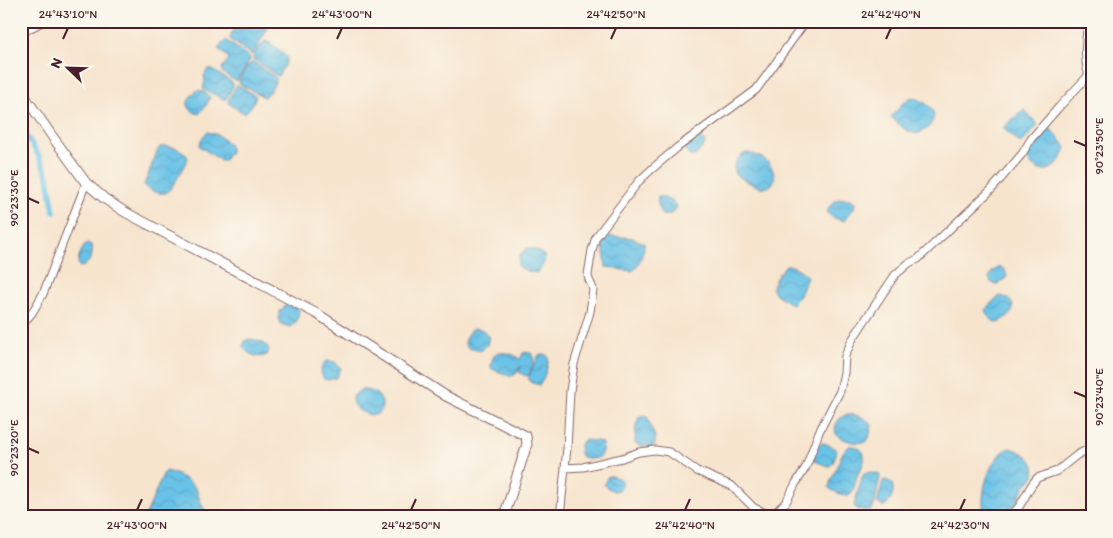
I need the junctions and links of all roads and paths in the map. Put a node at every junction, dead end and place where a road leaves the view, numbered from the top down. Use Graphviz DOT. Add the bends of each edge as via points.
graph roads {
  1 [pos="44,21"];
  2 [pos="806,21"];
  3 [pos="1088,21"];
  4 [pos="21,33"];
  5 [pos="1090,78"];
  6 [pos="21,90"];
  7 [pos="86,183"];
  8 [pos="21,326"];
  9 [pos="1092,447"];
  10 [pos="565,468"];
  11 [pos="504,517"];
  12 [pos="560,517"];
  13 [pos="1009,517"];
  1 -- 4 [label="street"];
  2 -- 10 [label="street" via="756,90 653,168 596,236 588,275 593,290 590,312 574,364 570,391"];
  3 -- 5 [label="street" via="1085,43"];
  5 -- 10 [label="street" via="1058,107 992,189 918,259 895,275 852,340 845,356 840,391 818,432 806,467 786,502 777,510 768,514 754,508 732,486 697,471 669,452 639,452 583,467"];
  6 -- 7 [label="street"];
  7 -- 8 [label="street" via="43,294"];
  7 -- 11 [label="street" via="125,212 319,314 446,396 526,436 527,444"];
  9 -- 13 [label="street" via="1057,471 1037,478"];
  10 -- 12 [label="street"];
}
